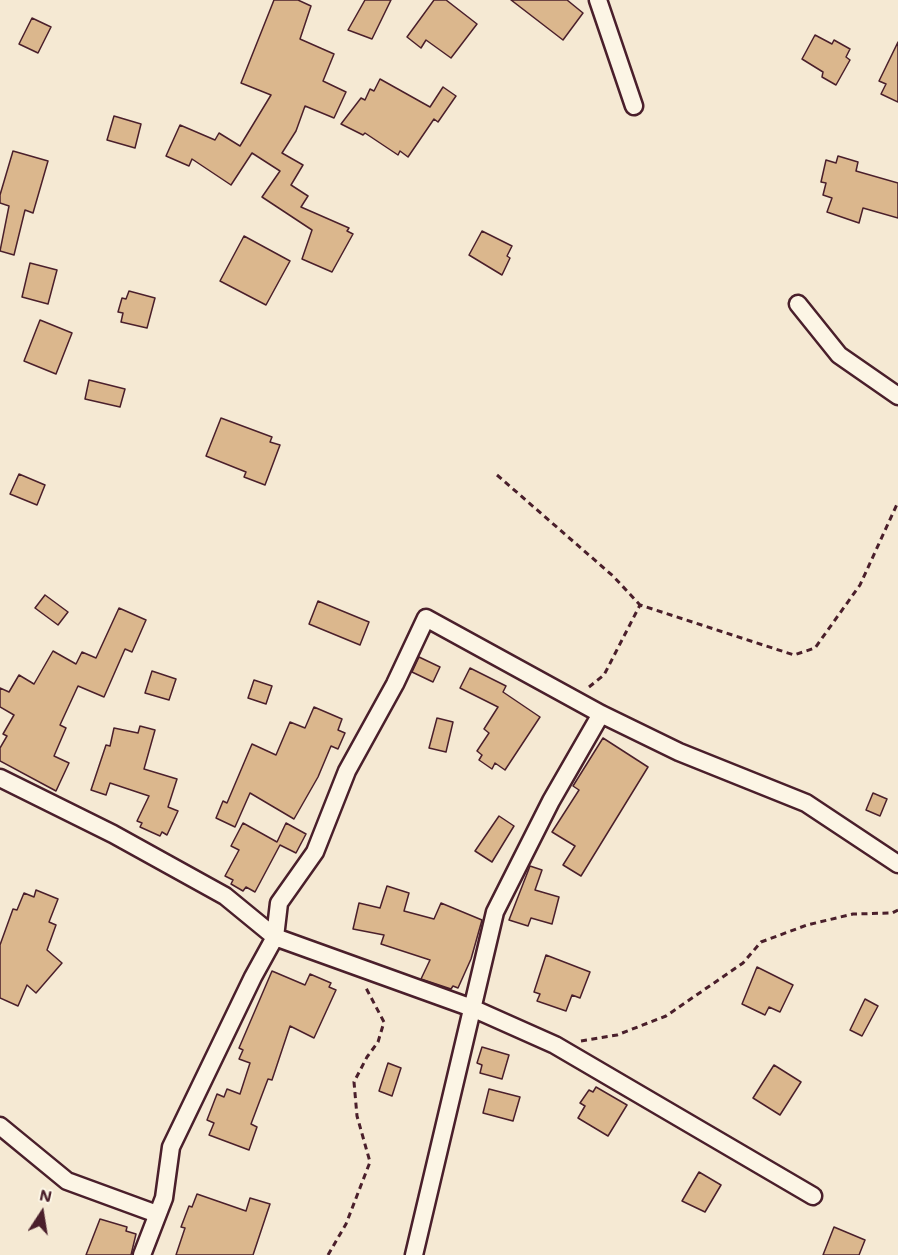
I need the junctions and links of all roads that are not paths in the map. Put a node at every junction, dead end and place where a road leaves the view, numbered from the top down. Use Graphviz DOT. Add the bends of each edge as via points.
graph roads {
  1 [pos="598,0"];
  2 [pos="634,106"];
  3 [pos="798,304"];
  4 [pos="898,396"];
  5 [pos="601,714"];
  6 [pos="0,778"];
  7 [pos="898,864"];
  8 [pos="275,937"];
  9 [pos="472,1008"];
  10 [pos="0,1126"];
  11 [pos="813,1196"];
  12 [pos="158,1214"];
  13 [pos="142,1255"];
  14 [pos="414,1255"];
  1 -- 2 [label="street"];
  3 -- 4 [label="street" via="839,355"];
  5 -- 7 [label="street" via="679,752 806,803"];
  5 -- 8 [label="street" via="426,618 347,771 315,852 279,903"];
  5 -- 9 [label="street" via="551,801 495,912"];
  6 -- 8 [label="street" via="225,896"];
  8 -- 9 [label="street"];
  8 -- 12 [label="street" via="171,1147"];
  9 -- 11 [label="street" via="555,1045"];
  9 -- 14 [label="street"];
  10 -- 12 [label="street" via="67,1181"];
  12 -- 13 [label="street"];
}
